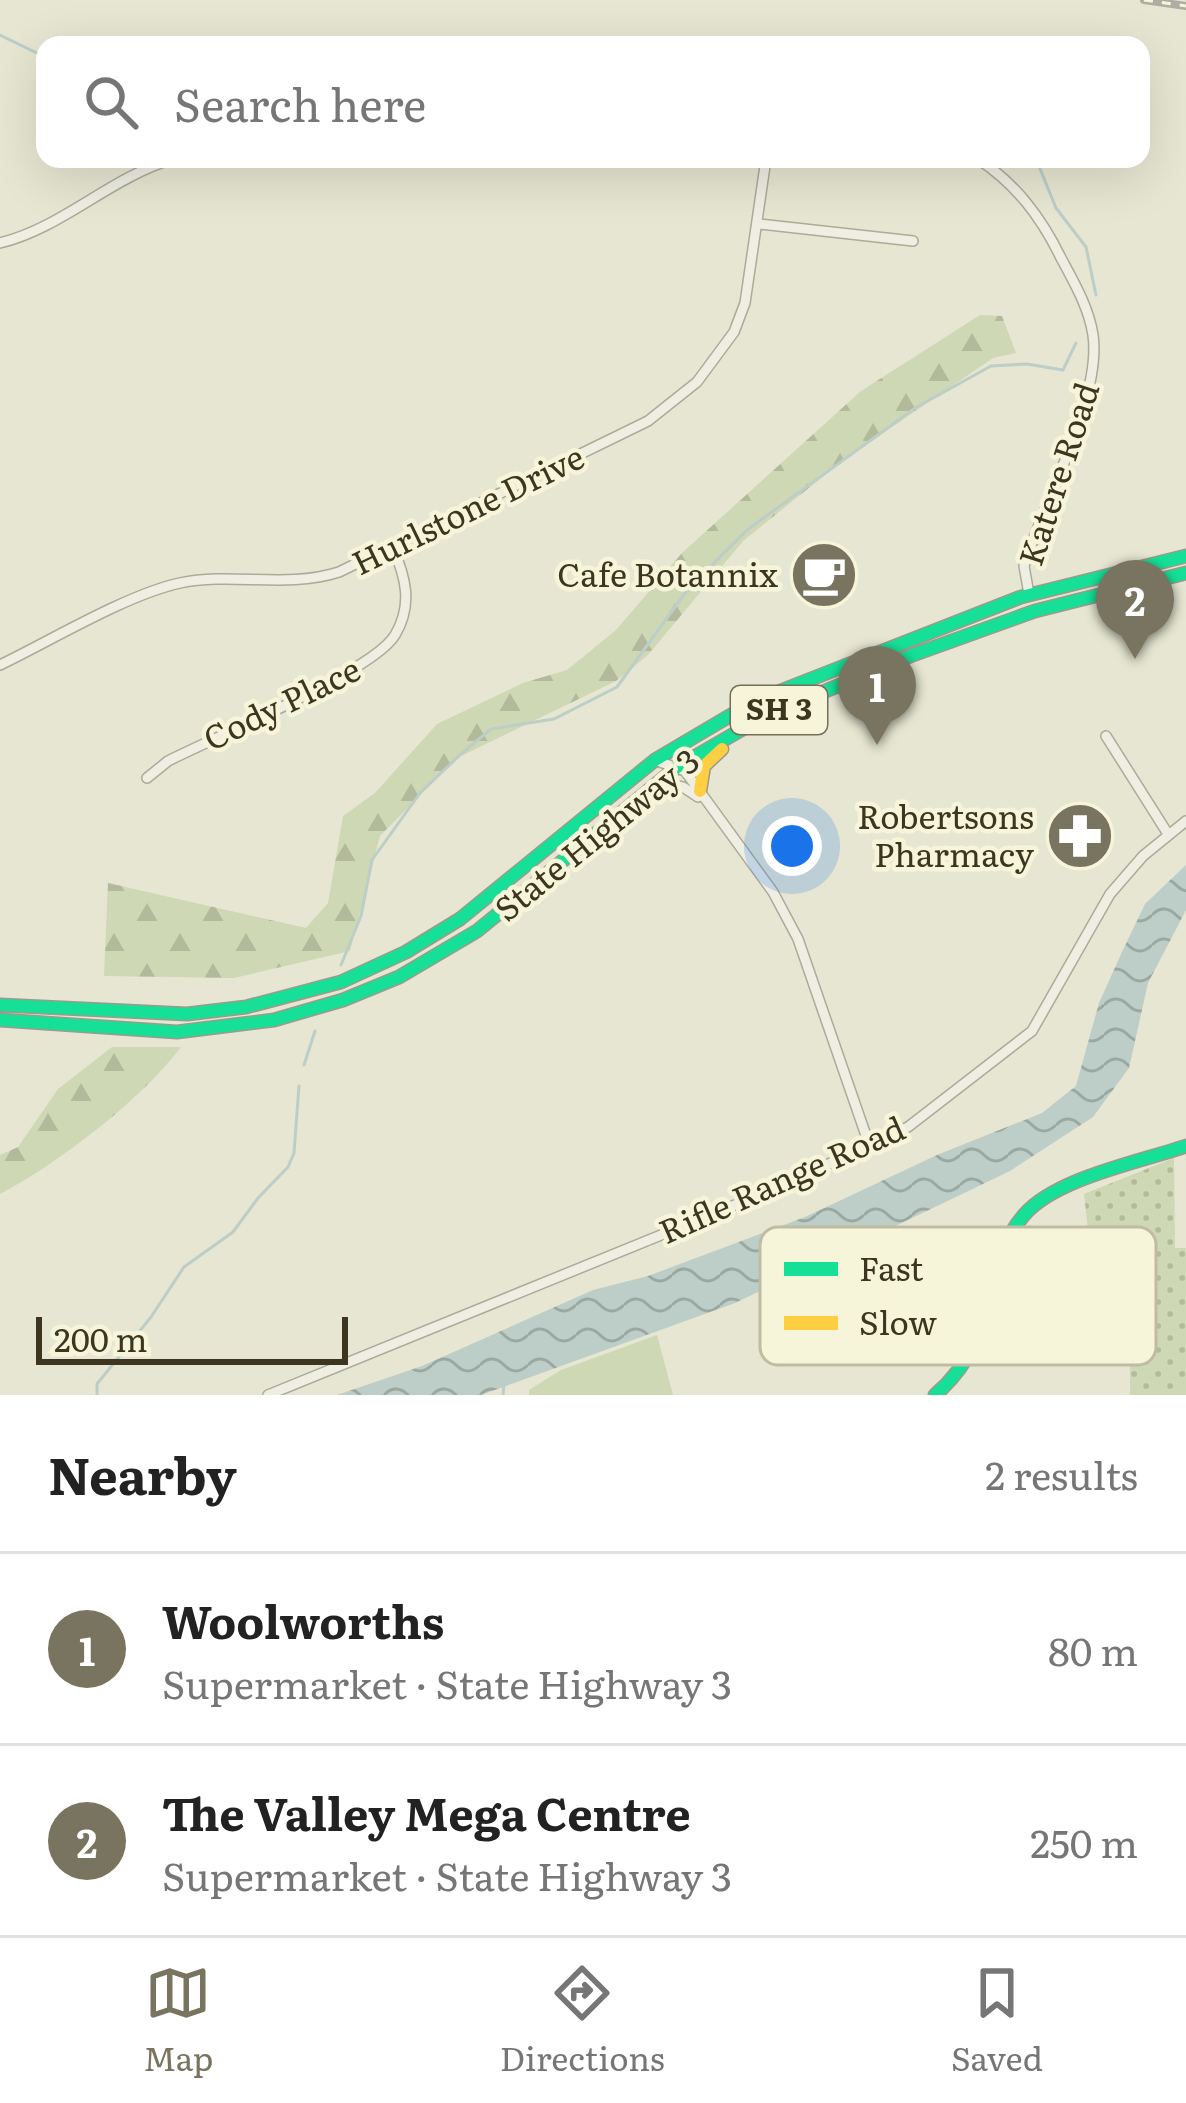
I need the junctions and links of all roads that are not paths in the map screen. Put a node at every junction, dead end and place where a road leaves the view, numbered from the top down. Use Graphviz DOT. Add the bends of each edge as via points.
graph roads {
  1 [pos="147,168"];
  2 [pos="765,168"];
  3 [pos="989,168"];
  4 [pos="759,224"];
  5 [pos="913,241"];
  6 [pos="0,243"];
  7 [pos="392,546"];
  8 [pos="1186,556"];
  9 [pos="1186,573"];
  10 [pos="1030,595"];
  11 [pos="1035,611"];
  12 [pos="0,665"];
  13 [pos="782,709"];
  14 [pos="1106,736"];
  15 [pos="655,760"];
  16 [pos="677,767"];
  17 [pos="147,778"];
  18 [pos="658,781"];
  19 [pos="701,796"];
  20 [pos="1186,821"];
  21 [pos="1168,834"];
  22 [pos="0,1005"];
  23 [pos="0,1020"];
  24 [pos="869,1147"];
  25 [pos="1186,1147"];
  26 [pos="1017,1227"];
  27 [pos="966,1365"];
  28 [pos="268,1395"];
  29 [pos="934,1395"];
  1 -- 6 [label="street"];
  2 -- 4 [label="street, Hurlstone Drive"];
  3 -- 10 [label="street, Katere Road" via="1043,224 1094,336 1090,382 1024,566"];
  4 -- 5 [label="street"];
  4 -- 7 [label="street, Hurlstone Drive" via="734,332 675,404"];
  7 -- 12 [label="street, Hurlstone Drive" via="318,579 168,586"];
  7 -- 17 [label="street, Cody Place" via="406,604 385,650"];
  8 -- 10 [label="main road, State Highway 3 / SH 3"];
  9 -- 11 [label="main road, State Highway 3 / SH 3"];
  10 -- 11 [label="street, Katere Road"];
  10 -- 15 [label="main road, State Highway 3 / SH 3" via="785,687"];
  11 -- 13 [label="main road, State Highway 3 / SH 3"];
  13 -- 16 [label="main road, State Highway 3 / SH 3"];
  13 -- 19 [label="main road" via="709,758"];
  14 -- 21 [label="street"];
  15 -- 16 [label="street"];
  15 -- 22 [label="main road, State Highway 3 / SH 3" via="460,919 340,982 187,1013"];
  16 -- 18 [label="main road, State Highway 3 / SH 3"];
  16 -- 19 [label="street"];
  18 -- 19 [label="street"];
  18 -- 23 [label="main road, State Highway 3 / SH 3" via="477,931 343,1000 274,1020 177,1032"];
  19 -- 24 [label="street" via="798,939"];
  20 -- 21 [label="street, Rifle Range Road"];
  21 -- 24 [label="street, Rifle Range Road" via="1110,894 1032,1031"];
  24 -- 28 [label="street, Rifle Range Road"];
  25 -- 26 [label="main road" via="1062,1190"];
  27 -- 29 [label="main road"];
}
